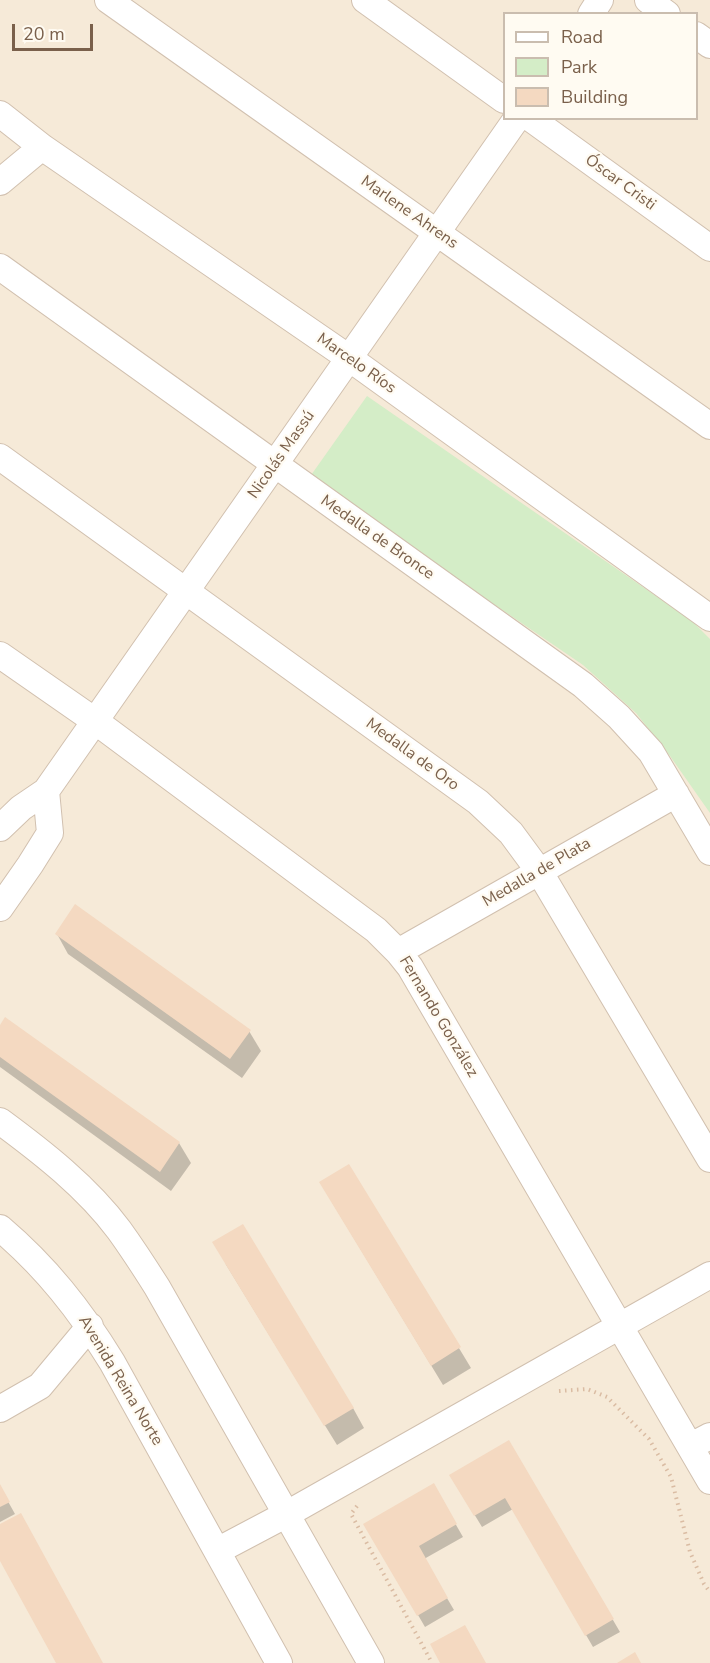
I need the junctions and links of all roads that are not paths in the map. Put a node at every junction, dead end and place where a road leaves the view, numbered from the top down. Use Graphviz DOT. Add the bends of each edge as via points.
graph roads {
  1 [pos="108,0"];
  2 [pos="364,0"];
  3 [pos="648,0"];
  4 [pos="664,12"];
  5 [pos="503,99"];
  6 [pos="0,114"];
  7 [pos="516,120"];
  8 [pos="533,120"];
  9 [pos="42,147"];
  10 [pos="0,182"];
  11 [pos="437,233"];
  12 [pos="710,248"];
  13 [pos="0,267"];
  14 [pos="349,358"];
  15 [pos="710,426"];
  16 [pos="0,457"];
  17 [pos="274,465"];
  18 [pos="186,592"];
  19 [pos="710,618"];
  20 [pos="0,655"];
  21 [pos="94,721"];
  22 [pos="46,791"];
  23 [pos="676,794"];
  24 [pos="0,828"];
  25 [pos="710,852"];
  26 [pos="539,871"];
  27 [pos="0,908"];
  28 [pos="398,952"];
  29 [pos="0,1121"];
  30 [pos="11,1139"];
  31 [pos="710,1159"];
  32 [pos="0,1228"];
  33 [pos="710,1275"];
  34 [pos="90,1326"];
  35 [pos="621,1326"];
  36 [pos="0,1409"];
  37 [pos="700,1441"];
  38 [pos="710,1481"];
  39 [pos="287,1514"];
  40 [pos="217,1551"];
  41 [pos="279,1663"];
  42 [pos="371,1663"];
  1 -- 11 [label="street, Marlene Ahrens"];
  2 -- 5 [label="street"];
  3 -- 4 [label="street"];
  6 -- 9 [label="street, Marcelo Ríos"];
  7 -- 11 [label="street, Nicolás Massú"];
  8 -- 12 [label="street, Óscar Cristi"];
  9 -- 10 [label="street"];
  9 -- 14 [label="street, Marcelo Ríos"];
  11 -- 14 [label="street, Nicolás Massú"];
  11 -- 15 [label="street, Marlene Ahrens"];
  13 -- 17 [label="street, Medalla de Bronce"];
  14 -- 17 [label="street, Nicolás Massú"];
  14 -- 19 [label="street, Marcelo Ríos"];
  16 -- 18 [label="street, Medalla de Oro"];
  17 -- 18 [label="street, Nicolás Massú"];
  17 -- 23 [label="street, Medalla de Bronce" via="583,685 651,752"];
  18 -- 21 [label="street, Nicolás Massú"];
  18 -- 26 [label="street, Medalla de Oro" via="478,802 511,833"];
  20 -- 21 [label="street, Fernando González"];
  21 -- 22 [label="street, Nicolás Massú"];
  21 -- 28 [label="street, Fernando González" via="376,930"];
  22 -- 24 [label="street, Nicolás Massú"];
  22 -- 27 [label="street" via="50,833"];
  23 -- 25 [label="street, Medalla de Bronce"];
  23 -- 26 [label="street, Medalla de Plata"];
  26 -- 28 [label="street, Medalla de Plata"];
  26 -- 31 [label="street, Medalla de Oro"];
  28 -- 35 [label="street, Fernando González"];
  29 -- 30 [label="street"];
  30 -- 39 [label="street" via="80,1186 118,1228 158,1287"];
  32 -- 34 [label="street, Avenida Reina Norte" via="38,1262"];
  33 -- 35 [label="street"];
  34 -- 36 [label="street" via="40,1386"];
  34 -- 40 [label="street, Avenida Reina Norte"];
  35 -- 37 [label="street, Fernando González"];
  35 -- 39 [label="street"];
  37 -- 38 [label="street, Fernando González"];
  39 -- 40 [label="street"];
  39 -- 42 [label="street"];
  40 -- 41 [label="street, Avenida Reina Norte"];
}
